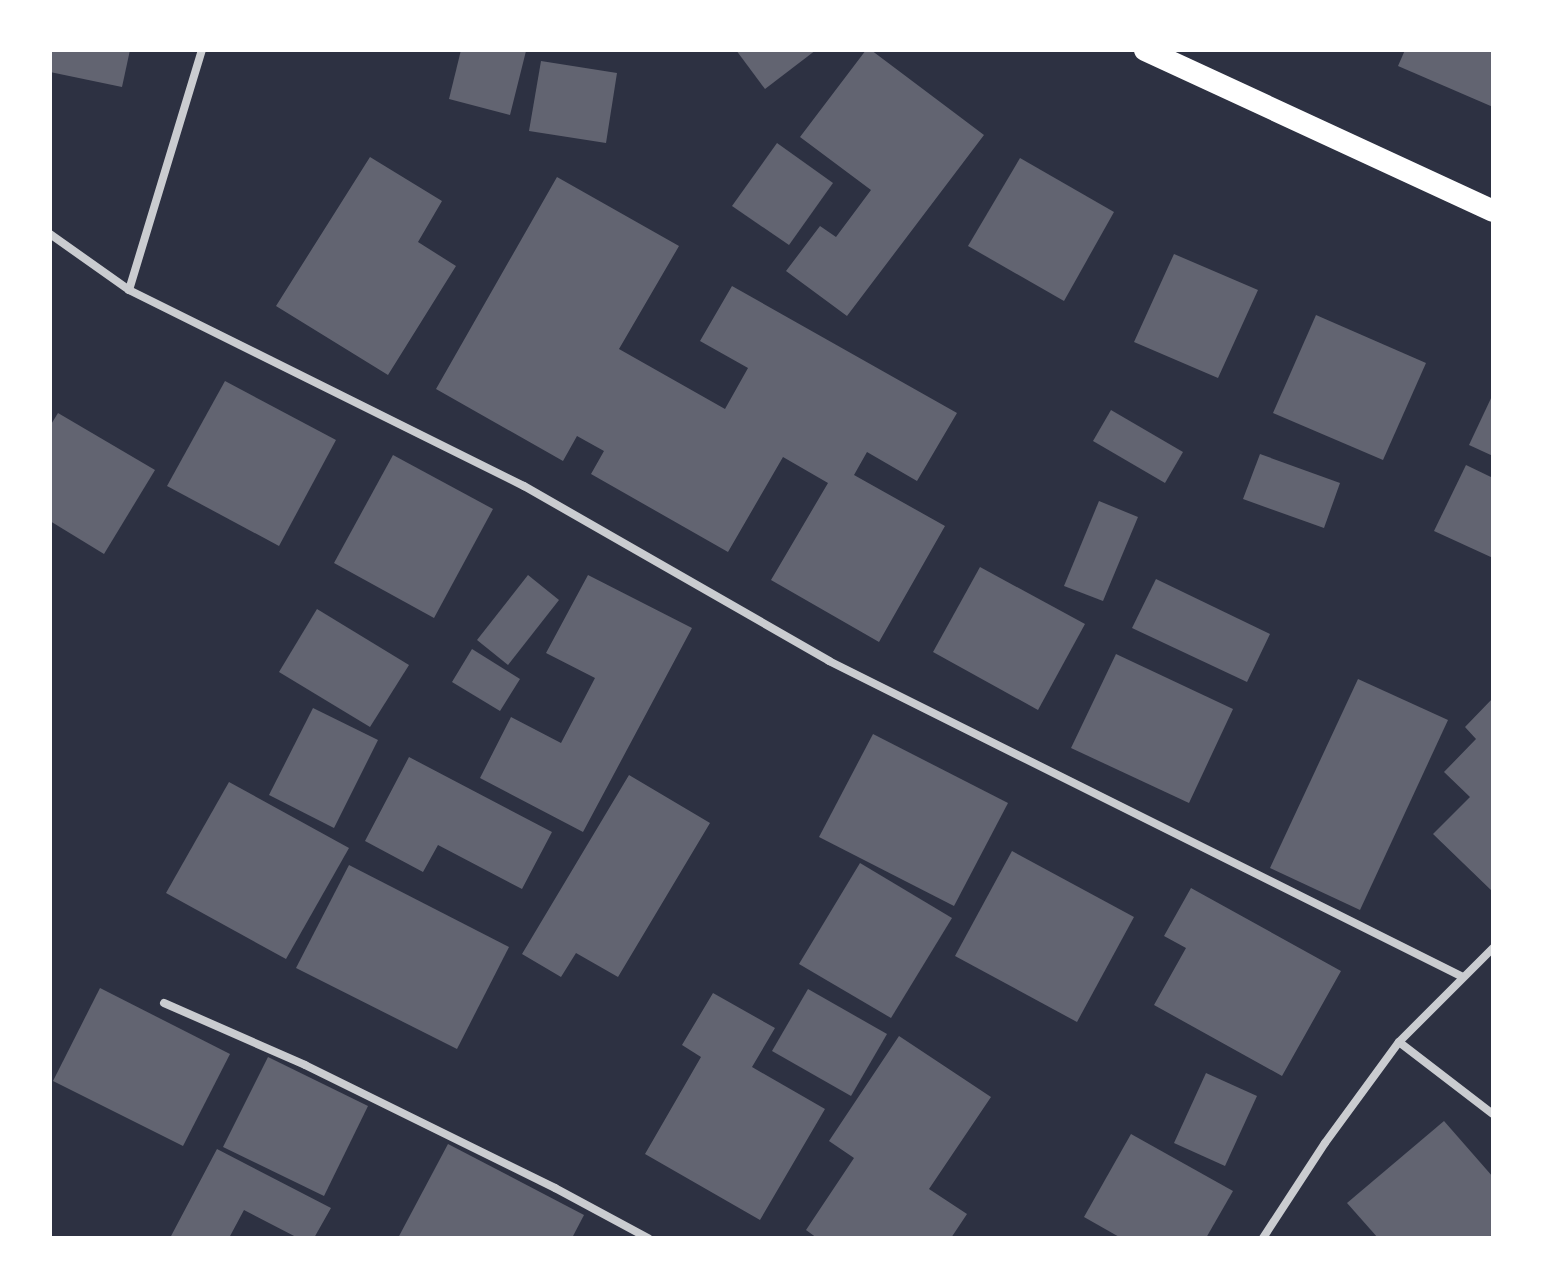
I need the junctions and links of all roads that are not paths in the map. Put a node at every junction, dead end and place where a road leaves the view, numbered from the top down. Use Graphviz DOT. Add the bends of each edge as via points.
graph roads {
  1 [pos="202,50"];
  2 [pos="1145,50"];
  3 [pos="1493,211"];
  4 [pos="50,234"];
  5 [pos="129,290"];
  6 [pos="1493,948"];
  7 [pos="1463,977"];
  8 [pos="164,1003"];
  9 [pos="1399,1042"];
  10 [pos="1493,1114"];
  11 [pos="648,1238"];
  12 [pos="1263,1238"];
  1 -- 5 [label="street"];
  2 -- 3 [label="highway"];
  4 -- 5 [label="street"];
  5 -- 7 [label="street" via="524,486 829,661"];
  6 -- 7 [label="street"];
  7 -- 9 [label="street"];
  8 -- 11 [label="street" via="305,1065"];
  9 -- 10 [label="street"];
  9 -- 12 [label="street"];
}
